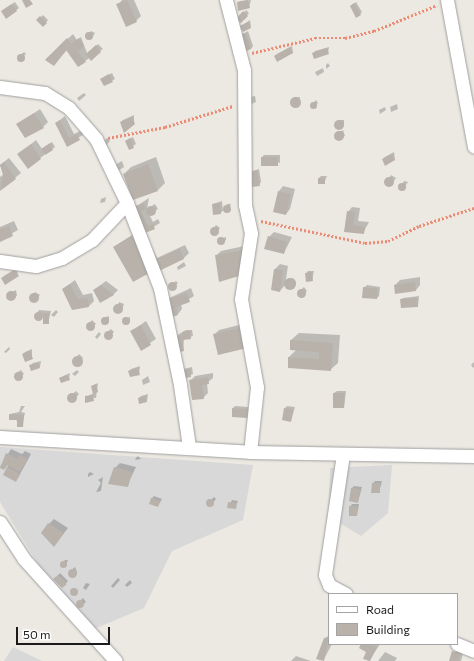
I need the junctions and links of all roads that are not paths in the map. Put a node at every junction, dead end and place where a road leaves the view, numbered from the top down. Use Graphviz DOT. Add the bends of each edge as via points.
graph roads {
  1 [pos="226,0"];
  2 [pos="447,0"];
  3 [pos="0,87"];
  4 [pos="474,147"];
  5 [pos="127,203"];
  6 [pos="0,261"];
  7 [pos="0,438"];
  8 [pos="189,447"];
  9 [pos="250,452"];
  10 [pos="343,454"];
  11 [pos="474,456"];
  12 [pos="0,522"];
  13 [pos="344,593"];
  14 [pos="458,644"];
  15 [pos="474,651"];
  16 [pos="116,661"];
  1 -- 9 [label="street" via="240,58 243,104 250,256 241,299 257,387"];
  2 -- 4 [label="street"];
  3 -- 5 [label="street" via="45,93 69,108 96,140"];
  5 -- 6 [label="street" via="92,240 62,258 36,266"];
  5 -- 8 [label="street" via="160,288 180,384"];
  7 -- 8 [label="street"];
  8 -- 9 [label="street"];
  9 -- 10 [label="street"];
  10 -- 11 [label="street"];
  10 -- 13 [label="street" via="325,575 329,585"];
  12 -- 16 [label="street" via="24,560"];
  14 -- 15 [label="street"];
}
